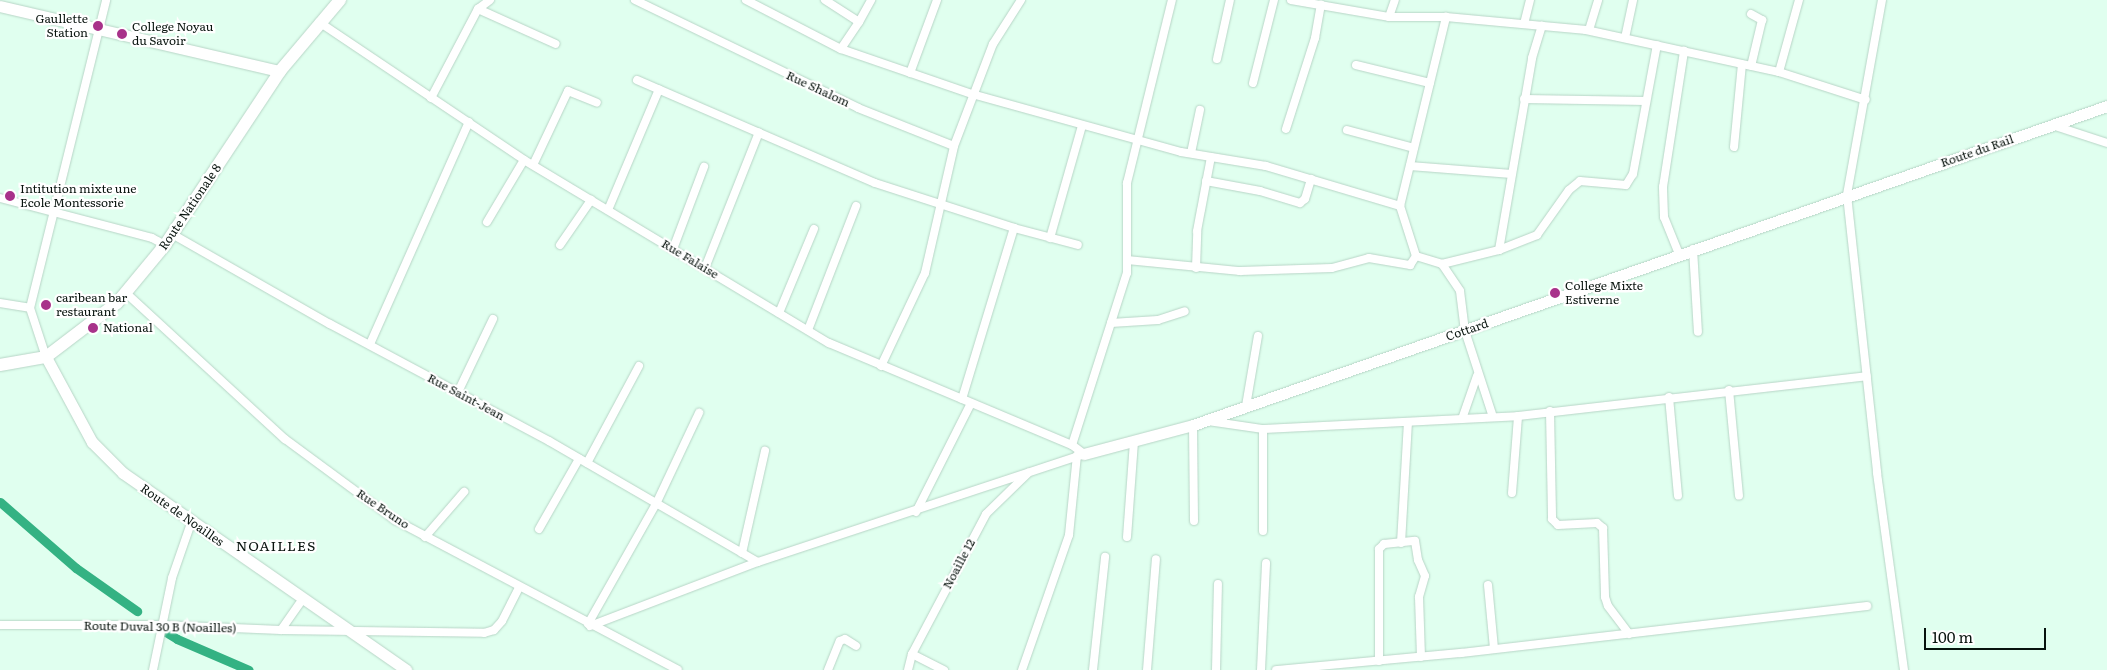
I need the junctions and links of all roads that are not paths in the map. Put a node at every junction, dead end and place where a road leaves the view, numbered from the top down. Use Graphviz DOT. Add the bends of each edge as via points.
graph roads {
  1 [pos="106,0"];
  2 [pos="340,0"];
  3 [pos="490,0"];
  4 [pos="634,0"];
  5 [pos="746,0"];
  6 [pos="825,0"];
  7 [pos="871,0"];
  8 [pos="936,0"];
  9 [pos="1021,0"];
  10 [pos="1172,0"];
  11 [pos="1230,0"];
  12 [pos="1274,0"];
  13 [pos="1290,0"];
  14 [pos="1395,0"];
  15 [pos="1530,0"];
  16 [pos="1598,0"];
  17 [pos="1633,0"];
  18 [pos="1799,0"];
  19 [pos="1882,0"];
  20 [pos="1307,1"];
  21 [pos="1320,5"];
  22 [pos="0,6"];
  23 [pos="478,9"];
  24 [pos="1751,14"];
  25 [pos="1389,17"];
  26 [pos="1446,17"];
  27 [pos="319,22"];
  28 [pos="858,22"];
  29 [pos="1524,24"];
  30 [pos="1542,26"];
  31 [pos="1589,30"];
  32 [pos="98,31"];
  33 [pos="1625,38"];
  34 [pos="556,44"];
  35 [pos="1657,45"];
  36 [pos="841,49"];
  37 [pos="1684,51"];
  38 [pos="1217,59"];
  39 [pos="1742,64"];
  40 [pos="1356,65"];
  41 [pos="1751,66"];
  42 [pos="280,71"];
  43 [pos="1779,72"];
  44 [pos="910,73"];
  45 [pos="637,80"];
  46 [pos="1253,83"];
  47 [pos="1430,83"];
  48 [pos="659,90"];
  49 [pos="972,94"];
  50 [pos="431,98"];
  51 [pos="1524,99"];
  52 [pos="1866,100"];
  53 [pos="1646,101"];
  54 [pos="597,104"];
  55 [pos="2107,106"];
  56 [pos="1200,110"];
  57 [pos="469,122"];
  58 [pos="2052,125"];
  59 [pos="1082,126"];
  60 [pos="1286,129"];
  61 [pos="1347,130"];
  62 [pos="759,132"];
  63 [pos="1136,138"];
  64 [pos="2107,143"];
  65 [pos="954,146"];
  66 [pos="1734,147"];
  67 [pos="1414,148"];
  68 [pos="1190,153"];
  69 [pos="1211,157"];
  70 [pos="524,160"];
  71 [pos="533,165"];
  72 [pos="1410,166"];
  73 [pos="704,167"];
  74 [pos="1512,174"];
  75 [pos="1311,179"];
  76 [pos="1206,181"];
  77 [pos="1847,195"];
  78 [pos="0,198"];
  79 [pos="591,200"];
  80 [pos="856,206"];
  81 [pos="942,206"];
  82 [pos="1400,206"];
  83 [pos="608,210"];
  84 [pos="52,211"];
  85 [pos="487,222"];
  86 [pos="1014,228"];
  87 [pos="814,229"];
  88 [pos="172,234"];
  89 [pos="1050,238"];
  90 [pos="165,245"];
  91 [pos="560,245"];
  92 [pos="1078,245"];
  93 [pos="673,249"];
  94 [pos="1693,249"];
  95 [pos="1499,250"];
  96 [pos="1679,254"];
  97 [pos="1416,256"];
  98 [pos="1127,260"];
  99 [pos="1442,264"];
  100 [pos="705,268"];
  101 [pos="1196,268"];
  102 [pos="126,293"];
  103 [pos="0,302"];
  104 [pos="30,308"];
  105 [pos="1185,311"];
  106 [pos="779,313"];
  107 [pos="493,319"];
  108 [pos="1111,323"];
  109 [pos="808,330"];
  110 [pos="1465,331"];
  111 [pos="1698,332"];
  112 [pos="1258,336"];
  113 [pos="370,344"];
  114 [pos="46,357"];
  115 [pos="0,365"];
  116 [pos="639,366"];
  117 [pos="881,366"];
  118 [pos="1477,376"];
  119 [pos="1867,376"];
  120 [pos="1729,390"];
  121 [pos="458,392"];
  122 [pos="1669,397"];
  123 [pos="962,399"];
  124 [pos="971,403"];
  125 [pos="1246,406"];
  126 [pos="1550,411"];
  127 [pos="699,413"];
  128 [pos="1518,416"];
  129 [pos="1493,417"];
  130 [pos="1462,419"];
  131 [pos="1207,420"];
  132 [pos="1408,423"];
  133 [pos="1193,425"];
  134 [pos="1263,428"];
  135 [pos="1134,441"];
  136 [pos="1072,445"];
  137 [pos="765,451"];
  138 [pos="1080,454"];
  139 [pos="579,458"];
  140 [pos="587,463"];
  141 [pos="1029,472"];
  142 [pos="464,492"];
  143 [pos="1512,493"];
  144 [pos="1678,496"];
  145 [pos="1739,496"];
  146 [pos="656,504"];
  147 [pos="916,512"];
  148 [pos="1194,521"];
  149 [pos="191,523"];
  150 [pos="538,529"];
  151 [pos="1263,530"];
  152 [pos="426,536"];
  153 [pos="1127,537"];
  154 [pos="1401,543"];
  155 [pos="742,553"];
  156 [pos="1105,558"];
  157 [pos="1156,559"];
  158 [pos="758,562"];
  159 [pos="1266,563"];
  160 [pos="1218,584"];
  161 [pos="1488,585"];
  162 [pos="519,588"];
  163 [pos="303,599"];
  164 [pos="1867,606"];
  165 [pos="0,624"];
  166 [pos="161,625"];
  167 [pos="589,625"];
  168 [pos="281,630"];
  169 [pos="352,634"];
  170 [pos="1629,634"];
  171 [pos="856,646"];
  172 [pos="1494,649"];
  173 [pos="912,654"];
  174 [pos="1421,657"];
  175 [pos="1379,661"];
  176 [pos="153,670"];
  177 [pos="406,670"];
  178 [pos="678,670"];
  179 [pos="828,670"];
  180 [pos="908,670"];
  181 [pos="944,670"];
  182 [pos="1022,670"];
  183 [pos="1093,670"];
  184 [pos="1147,670"];
  185 [pos="1216,670"];
  186 [pos="1262,670"];
  187 [pos="1276,670"];
  188 [pos="1282,670"];
  189 [pos="1904,670"];
  1 -- 32 [label="street"];
  2 -- 27 [label="main road, Route Nationale 8"];
  3 -- 23 [label="street"];
  4 -- 65 [label="street, Rue Shalom" via="858,108"];
  5 -- 36 [label="street"];
  6 -- 28 [label="street"];
  7 -- 28 [label="street"];
  8 -- 44 [label="street"];
  9 -- 49 [label="street" via="993,44"];
  10 -- 63 [label="street"];
  11 -- 38 [label="street"];
  12 -- 46 [label="street"];
  13 -- 20 [label="street"];
  14 -- 25 [label="street"];
  15 -- 29 [label="street"];
  16 -- 31 [label="street"];
  17 -- 33 [label="street"];
  18 -- 43 [label="street"];
  19 -- 52 [label="street"];
  20 -- 21 [label="street"];
  21 -- 25 [label="street"];
  21 -- 60 [label="street" via="1314,38"];
  22 -- 32 [label="street"];
  23 -- 34 [label="street"];
  23 -- 50 [label="street"];
  24 -- 41 [label="street" via="1762,18"];
  25 -- 26 [label="street"];
  26 -- 29 [label="street"];
  26 -- 47 [label="street"];
  27 -- 42 [label="main road, Route Nationale 8"];
  27 -- 50 [label="street, Rue Falaise"];
  28 -- 36 [label="street"];
  29 -- 30 [label="street"];
  30 -- 31 [label="street"];
  30 -- 51 [label="street"];
  31 -- 33 [label="street"];
  32 -- 42 [label="street"];
  32 -- 84 [label="street"];
  33 -- 35 [label="street"];
  35 -- 37 [label="street"];
  35 -- 53 [label="street"];
  36 -- 44 [label="street"];
  37 -- 39 [label="street"];
  37 -- 96 [label="street" via="1662,187 1664,217"];
  39 -- 41 [label="street"];
  39 -- 66 [label="street"];
  40 -- 47 [label="street"];
  41 -- 43 [label="street"];
  42 -- 88 [label="main road, Route Nationale 8"];
  43 -- 52 [label="street"];
  44 -- 49 [label="street"];
  45 -- 48 [label="street"];
  47 -- 67 [label="street"];
  48 -- 62 [label="street"];
  48 -- 83 [label="street"];
  49 -- 59 [label="street"];
  49 -- 65 [label="street"];
  50 -- 57 [label="street, Rue Falaise"];
  51 -- 53 [label="street"];
  51 -- 74 [label="street"];
  52 -- 77 [label="street"];
  53 -- 95 [label="street" via="1633,174 1626,185 1580,181 1557,205 1541,232"];
  54 -- 71 [label="street" via="568,91"];
  55 -- 58 [label="street, Route du Rail"];
  56 -- 68 [label="street"];
  57 -- 70 [label="street, Rue Falaise"];
  57 -- 113 [label="street"];
  58 -- 64 [label="street"];
  58 -- 77 [label="street, Route du Rail"];
  59 -- 63 [label="street"];
  59 -- 89 [label="street"];
  61 -- 67 [label="street"];
  62 -- 81 [label="street" via="875,184"];
  62 -- 100 [label="street"];
  63 -- 68 [label="street"];
  63 -- 98 [label="street" via="1127,183"];
  65 -- 81 [label="street"];
  67 -- 72 [label="street"];
  68 -- 69 [label="street"];
  69 -- 75 [label="street" via="1266,166"];
  69 -- 76 [label="street"];
  70 -- 71 [label="street, Rue Falaise"];
  70 -- 85 [label="street"];
  71 -- 79 [label="street, Rue Falaise"];
  72 -- 74 [label="street"];
  72 -- 82 [label="street"];
  73 -- 93 [label="street"];
  74 -- 95 [label="street"];
  75 -- 76 [label="street" via="1305,199 1300,203 1260,191"];
  75 -- 82 [label="street"];
  76 -- 101 [label="street" via="1197,231"];
  77 -- 94 [label="street, Cottard"];
  77 -- 119 [label="street"];
  78 -- 84 [label="street"];
  79 -- 83 [label="street, Rue Falaise"];
  79 -- 91 [label="street"];
  80 -- 109 [label="street"];
  81 -- 86 [label="street"];
  81 -- 117 [label="street" via="925,272"];
  82 -- 97 [label="street"];
  83 -- 93 [label="street, Rue Falaise"];
  84 -- 90 [label="street" via="152,238"];
  84 -- 104 [label="street"];
  86 -- 89 [label="street"];
  86 -- 123 [label="street"];
  87 -- 106 [label="street"];
  88 -- 90 [label="main road, Route Nationale 8"];
  88 -- 113 [label="street, Rue Saint-Jean"];
  89 -- 92 [label="street"];
  90 -- 102 [label="main road, Route Nationale 8"];
  93 -- 100 [label="street, Rue Falaise"];
  94 -- 96 [label="street, Cottard"];
  94 -- 111 [label="street"];
  95 -- 99 [label="street"];
  96 -- 110 [label="street, Cottard"];
  97 -- 99 [label="street"];
  97 -- 101 [label="street" via="1410,265 1369,258 1332,268 1240,271"];
  98 -- 101 [label="street"];
  98 -- 108 [label="street" via="1125,283"];
  99 -- 110 [label="street" via="1460,291"];
  100 -- 106 [label="street, Rue Falaise"];
  102 -- 114 [label="main road, Route Nationale 8" via="89,327"];
  102 -- 152 [label="street, Rue Bruno" via="285,439 394,520"];
  103 -- 104 [label="street"];
  104 -- 114 [label="street"];
  105 -- 108 [label="street" via="1158,320"];
  106 -- 109 [label="street, Rue Falaise"];
  107 -- 121 [label="street"];
  108 -- 136 [label="street"];
  109 -- 117 [label="street, Rue Falaise"];
  110 -- 118 [label="street"];
  110 -- 125 [label="street, Cottard"];
  112 -- 125 [label="street"];
  113 -- 121 [label="street, Rue Saint-Jean"];
  114 -- 115 [label="main road, Route Nationale 8"];
  114 -- 149 [label="street, Route de Noailles" via="92,442 123,473"];
  116 -- 140 [label="street"];
  117 -- 123 [label="street, Rue Falaise"];
  118 -- 129 [label="street"];
  118 -- 130 [label="street"];
  119 -- 120 [label="street"];
  119 -- 189 [label="street"];
  120 -- 122 [label="street"];
  120 -- 145 [label="street"];
  121 -- 139 [label="street, Rue Saint-Jean"];
  122 -- 126 [label="street"];
  122 -- 144 [label="street"];
  123 -- 124 [label="street, Rue Falaise"];
  124 -- 136 [label="street, Rue Falaise"];
  124 -- 147 [label="street"];
  125 -- 131 [label="street, Cottard"];
  126 -- 128 [label="street"];
  126 -- 170 [label="street" via="1552,519 1558,525 1597,523 1603,528 1605,597"];
  127 -- 146 [label="street"];
  128 -- 129 [label="street"];
  128 -- 143 [label="street"];
  129 -- 130 [label="street"];
  130 -- 132 [label="street"];
  131 -- 133 [label="street, Cottard"];
  131 -- 134 [label="street"];
  132 -- 134 [label="street"];
  132 -- 154 [label="street"];
  133 -- 135 [label="street, Cottard"];
  133 -- 148 [label="street"];
  134 -- 151 [label="street"];
  135 -- 138 [label="street, Cottard"];
  135 -- 153 [label="street"];
  136 -- 138 [label="street, Rue Falaise"];
  137 -- 155 [label="street"];
  138 -- 141 [label="street"];
  138 -- 182 [label="street" via="1069,535"];
  139 -- 140 [label="street, Rue Saint-Jean"];
  139 -- 150 [label="street"];
  140 -- 146 [label="street, Rue Saint-Jean"];
  141 -- 147 [label="street"];
  141 -- 173 [label="street, Noaille 12" via="986,514"];
  142 -- 152 [label="street"];
  146 -- 155 [label="street, Rue Saint-Jean"];
  146 -- 167 [label="street"];
  147 -- 158 [label="street"];
  149 -- 163 [label="street, Route de Noailles"];
  149 -- 166 [label="street" via="172,578"];
  152 -- 162 [label="street, Rue Bruno"];
  154 -- 174 [label="street" via="1416,542 1418,560 1425,573 1420,597"];
  154 -- 175 [label="street" via="1384,544 1378,554"];
  155 -- 158 [label="street, Rue Saint-Jean"];
  156 -- 183 [label="street"];
  157 -- 184 [label="street"];
  158 -- 167 [label="street"];
  159 -- 186 [label="street"];
  160 -- 185 [label="street"];
  161 -- 172 [label="street"];
  162 -- 167 [label="street, Rue Bruno"];
  162 -- 169 [label="street, Route Duval 30 B (Noailles)" via="502,621 494,630 484,634"];
  163 -- 168 [label="street"];
  163 -- 169 [label="street, Route de Noailles"];
  164 -- 170 [label="street"];
  165 -- 166 [label="street, Route Duval 30 B (Noailles)"];
  166 -- 168 [label="street, Route Duval 30 B (Noailles)"];
  166 -- 176 [label="street"];
  167 -- 178 [label="street, Rue Bruno"];
  168 -- 169 [label="street, Route Duval 30 B (Noailles)"];
  169 -- 177 [label="street, Route de Noailles"];
  170 -- 172 [label="street"];
  171 -- 179 [label="street" via="845,639 840,641"];
  172 -- 174 [label="street"];
  173 -- 180 [label="street, Noaille 12"];
  173 -- 181 [label="street"];
  174 -- 175 [label="street"];
  175 -- 188 [label="street"];
  187 -- 188 [label="street"];
}
